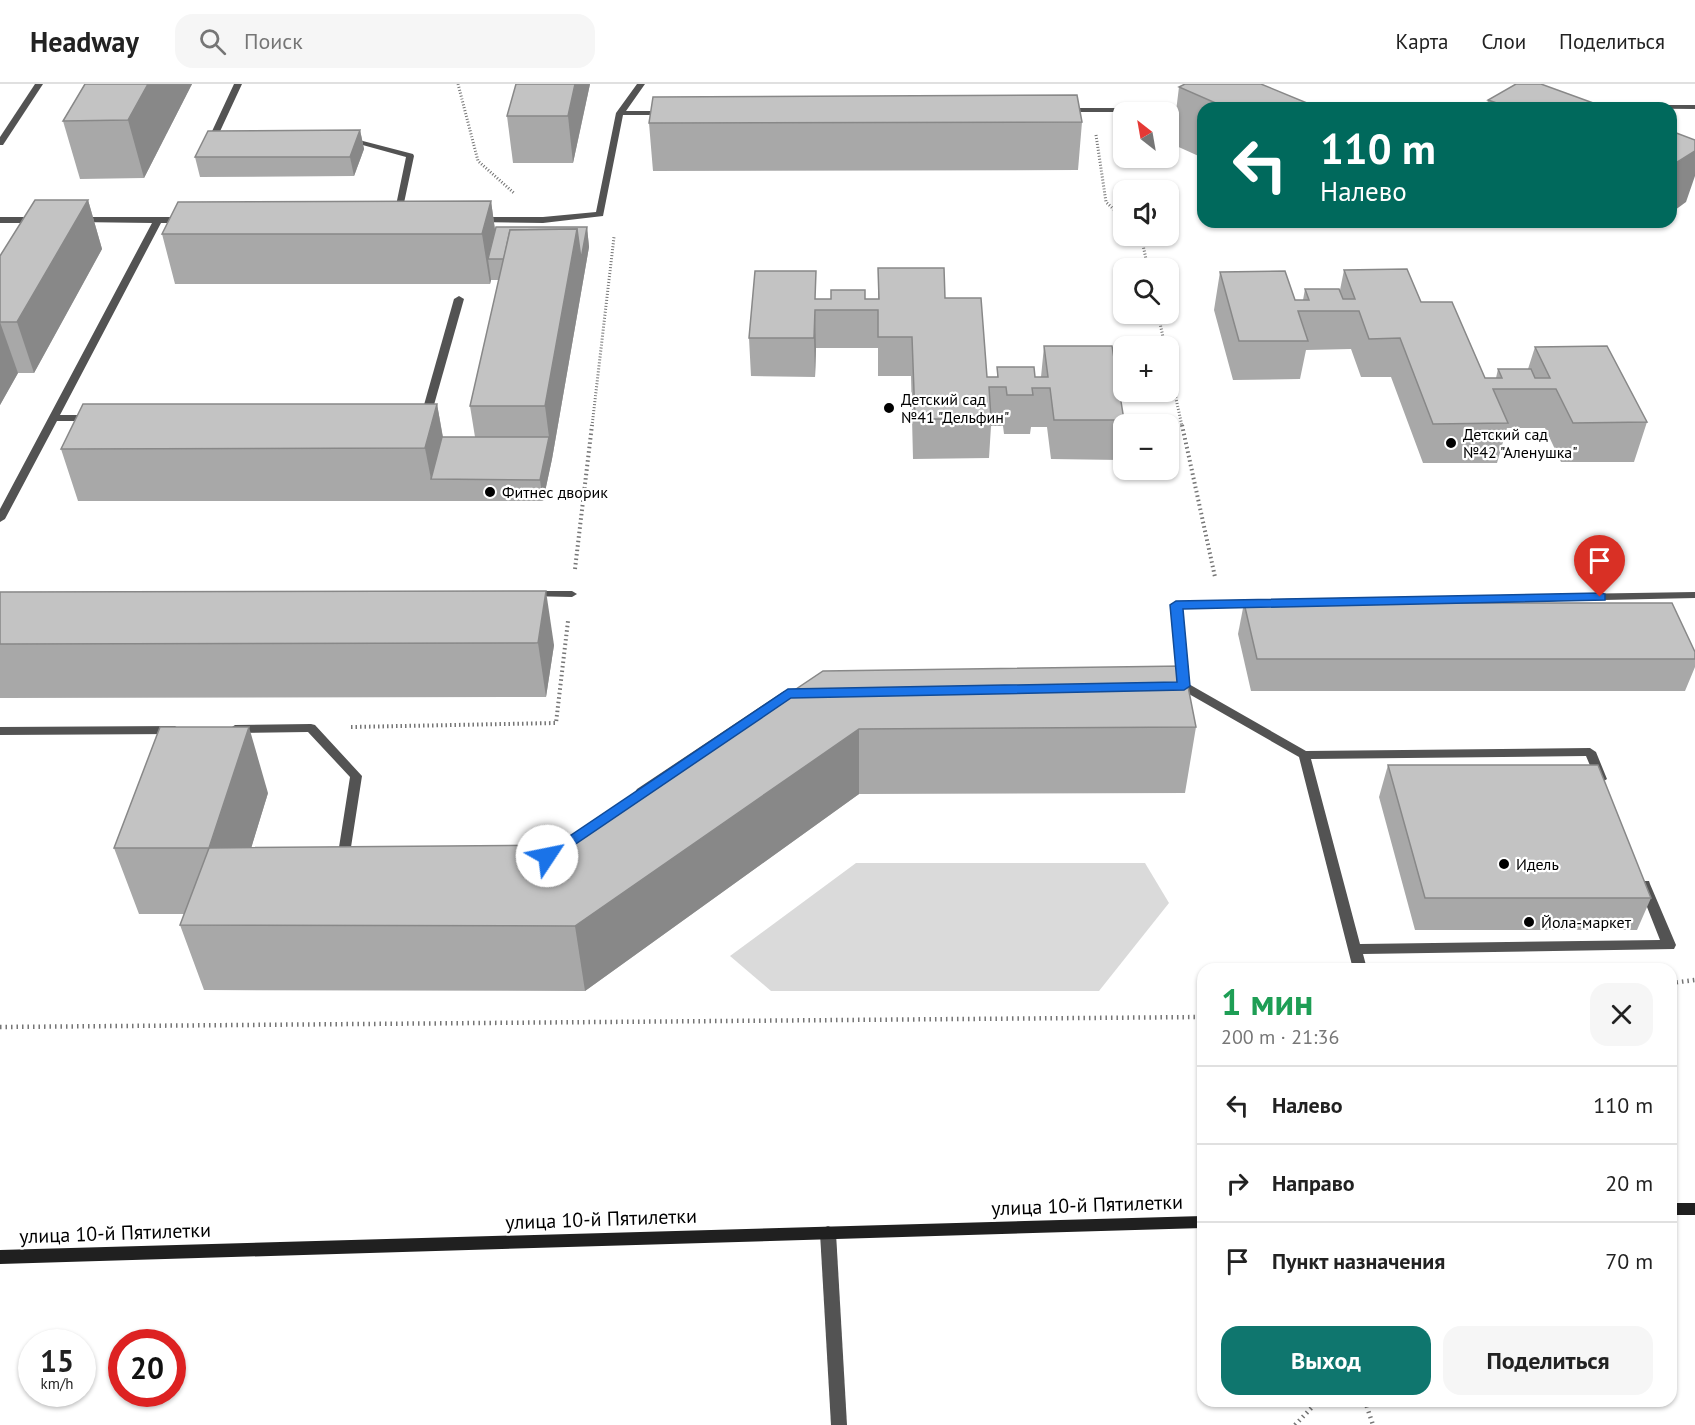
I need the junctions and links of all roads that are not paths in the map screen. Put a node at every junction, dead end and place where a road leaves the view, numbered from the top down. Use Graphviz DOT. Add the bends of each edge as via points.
graph roads {
  1 [pos="39,84"];
  2 [pos="238,84"];
  3 [pos="641,84"];
  4 [pos="1677,107"];
  5 [pos="1695,107"];
  6 [pos="1057,110"];
  7 [pos="1197,110"];
  8 [pos="679,112"];
  9 [pos="620,113"];
  10 [pos="222,141"];
  11 [pos="336,142"];
  12 [pos="0,143"];
  13 [pos="397,219"];
  14 [pos="408,219"];
  15 [pos="0,220"];
  16 [pos="45,220"];
  17 [pos="68,220"];
  18 [pos="158,220"];
  19 [pos="194,220"];
  20 [pos="385,220"];
  21 [pos="465,220"];
  22 [pos="459,299"];
  23 [pos="54,418"];
  24 [pos="102,418"];
  25 [pos="412,420"];
  26 [pos="0,519"];
  27 [pos="524,594"];
  28 [pos="572,594"];
  29 [pos="1695,595"];
  30 [pos="1160,686"];
  31 [pos="1184,686"];
  32 [pos="812,693"];
  33 [pos="192,729"];
  34 [pos="228,729"];
  35 [pos="0,731"];
  36 [pos="1304,755"];
  37 [pos="1608,795"];
  38 [pos="634,798"];
  39 [pos="354,860"];
  40 [pos="1638,870"];
  41 [pos="1354,949"];
  42 [pos="1358,963"];
  43 [pos="1677,1209"];
  44 [pos="1695,1209"];
  45 [pos="1197,1222"];
  46 [pos="828,1233"];
  47 [pos="0,1257"];
  48 [pos="839,1425"];
  1 -- 12 [label="street"];
  2 -- 10 [label="street" via="211,141"];
  3 -- 9 [label="street"];
  4 -- 5 [label="street"];
  6 -- 7 [label="street"];
  8 -- 9 [label="street"];
  9 -- 21 [label="street" via="600,214 543,220"];
  11 -- 13 [label="street" via="359,142 410,156"];
  13 -- 14 [label="street"];
  13 -- 20 [label="street"];
  15 -- 16 [label="street"];
  17 -- 18 [label="street"];
  18 -- 19 [label="street"];
  18 -- 23 [label="street"];
  22 -- 25 [label="street" via="424,420"];
  23 -- 24 [label="street"];
  23 -- 26 [label="street"];
  27 -- 28 [label="street"];
  29 -- 31 [label="street" via="1176,605"];
  30 -- 31 [label="street"];
  31 -- 36 [label="street"];
  32 -- 38 [label="street" via="788,694"];
  33 -- 35 [label="street"];
  34 -- 39 [label="street" via="311,728 356,776 343,860"];
  36 -- 37 [label="street" via="1590,752"];
  36 -- 41 [label="street"];
  40 -- 41 [label="street" via="1669,945"];
  41 -- 42 [label="street"];
  43 -- 44 [label="main road"];
  45 -- 46 [label="main road, улица 10-й Пятилетки"];
  46 -- 47 [label="main road, улица 10-й Пятилетки"];
  46 -- 48 [label="street"];
}
